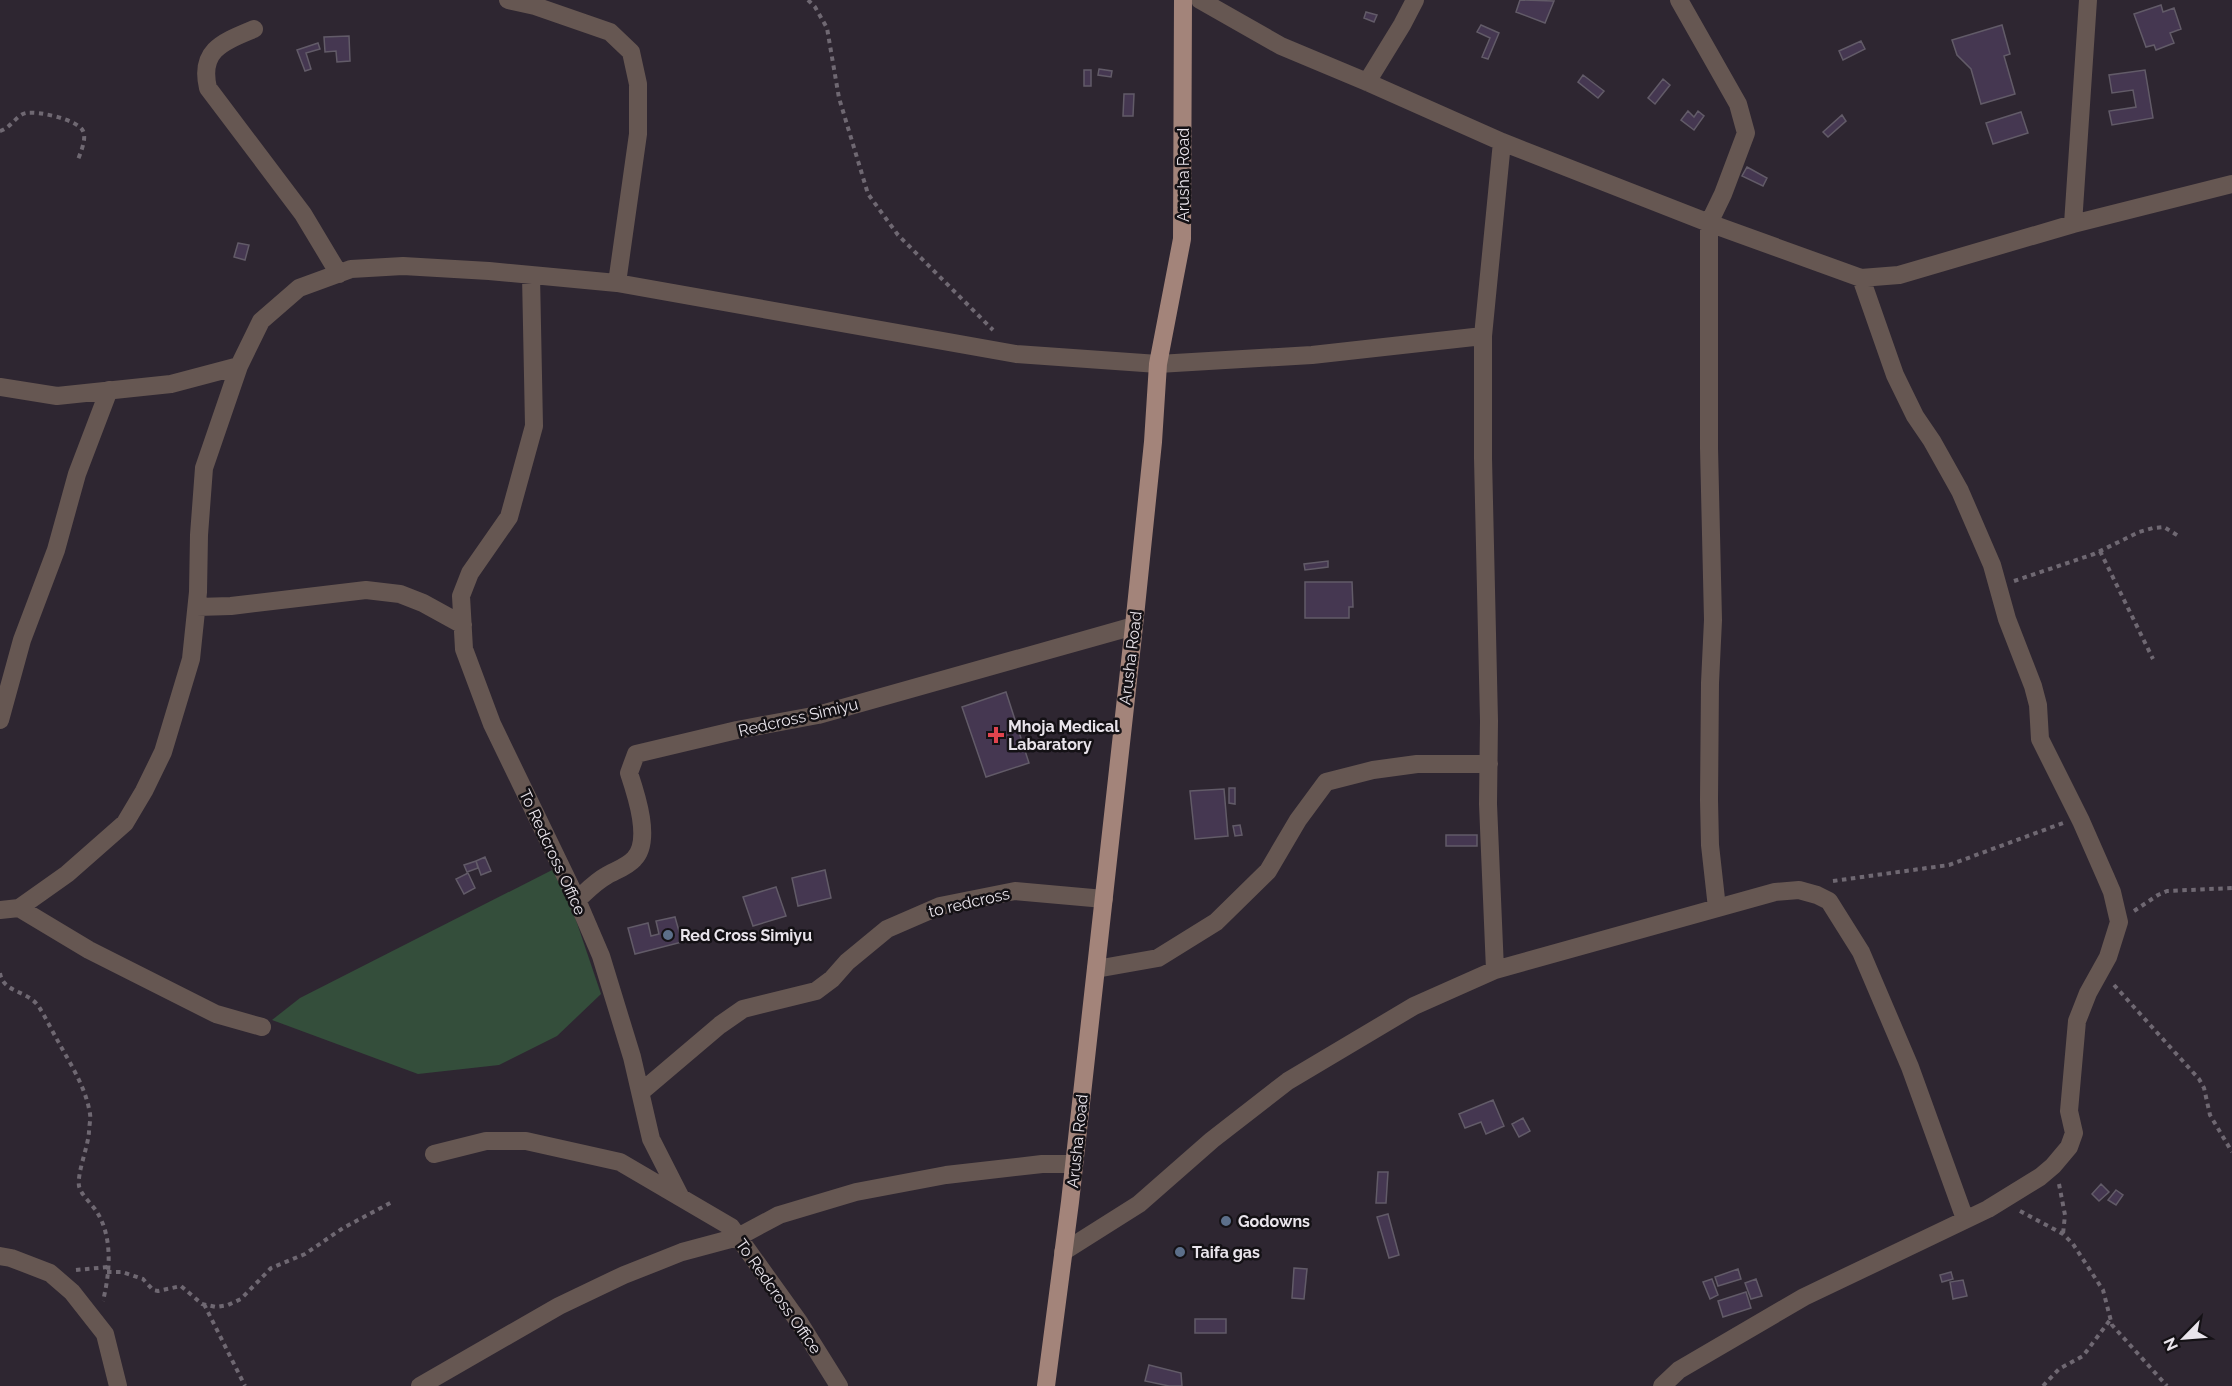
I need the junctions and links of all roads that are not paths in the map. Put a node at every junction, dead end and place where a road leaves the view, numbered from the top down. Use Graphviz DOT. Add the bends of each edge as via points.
graph roads {
  1 [pos="508,0"];
  2 [pos="1183,0"];
  3 [pos="1200,0"];
  4 [pos="1415,0"];
  5 [pos="1679,0"];
  6 [pos="2088,0"];
  7 [pos="254,29"];
  8 [pos="1367,82"];
  9 [pos="1502,142"];
  10 [pos="2232,184"];
  11 [pos="1709,223"];
  12 [pos="2073,224"];
  13 [pos="339,274"];
  14 [pos="531,275"];
  15 [pos="1861,279"];
  16 [pos="617,283"];
  17 [pos="1483,336"];
  18 [pos="1158,364"];
  19 [pos="239,366"];
  20 [pos="0,387"];
  21 [pos="109,390"];
  22 [pos="197,607"];
  23 [pos="463,625"];
  24 [pos="1134,626"];
  25 [pos="0,720"];
  26 [pos="1489,764"];
  27 [pos="1104,899"];
  28 [pos="576,900"];
  29 [pos="19,908"];
  30 [pos="1717,908"];
  31 [pos="0,910"];
  32 [pos="1096,969"];
  33 [pos="1495,970"];
  34 [pos="262,1027"];
  35 [pos="641,1092"];
  36 [pos="434,1154"];
  37 [pos="1074,1164"];
  38 [pos="680,1196"];
  39 [pos="1965,1219"];
  40 [pos="738,1236"];
  41 [pos="1063,1251"];
  42 [pos="0,1256"];
  43 [pos="118,1386"];
  44 [pos="420,1386"];
  45 [pos="839,1386"];
  46 [pos="1046,1386"];
  47 [pos="1662,1386"];
  1 -- 16 [label="street" via="610,32 631,52 638,84 638,134"];
  2 -- 18 [label="main road, Arusha Road" via="1182,239"];
  3 -- 8 [label="street" via="1281,46"];
  4 -- 8 [label="street"];
  5 -- 11 [label="street" via="1738,104 1746,133"];
  6 -- 12 [label="street"];
  7 -- 13 [label="street" via="231,39 208,57 204,72 208,88 303,214"];
  8 -- 9 [label="street"];
  9 -- 11 [label="street"];
  9 -- 17 [label="street"];
  10 -- 12 [label="street"];
  11 -- 15 [label="street"];
  11 -- 30 [label="street" via="1713,578 1709,800"];
  12 -- 15 [label="street" via="1899,275"];
  13 -- 14 [label="street" via="351,269 403,267"];
  13 -- 19 [label="street" via="299,288 261,321"];
  14 -- 16 [label="street"];
  14 -- 23 [label="street, To Redcross Office" via="534,426 509,517 470,573 461,596"];
  15 -- 39 [label="street" via="1895,375 1960,491 1984,545 2033,686 2040,738 2112,892 2119,922 2108,957 2079,1012 2069,1111 2073,1139 2040,1178"];
  16 -- 18 [label="street" via="1016,354"];
  17 -- 18 [label="street" via="1312,355"];
  17 -- 26 [label="street"];
  18 -- 24 [label="main road, Arusha Road"];
  19 -- 21 [label="street" via="171,384"];
  19 -- 22 [label="street" via="204,468"];
  20 -- 21 [label="street" via="57,396"];
  21 -- 25 [label="street" via="22,640"];
  22 -- 23 [label="street" via="366,590 400,594"];
  22 -- 29 [label="street" via="191,659 163,752 144,790 124,823 67,874"];
  23 -- 28 [label="street, To Redcross Office" via="464,650 492,724"];
  24 -- 27 [label="main road, Arusha Road"];
  24 -- 28 [label="street, Redcross Simiyu" via="818,715 636,754 629,773 638,800 643,843 640,851 634,860"];
  26 -- 32 [label="street" via="1417,764 1326,782 1268,871 1216,922 1158,958"];
  26 -- 33 [label="street"];
  27 -- 32 [label="main road, Arusha Road"];
  27 -- 35 [label="street, to redcross" via="1015,891 940,906 887,929 816,991 743,1009"];
  28 -- 35 [label="street, To Redcross Office" via="601,956"];
  29 -- 31 [label="street"];
  29 -- 34 [label="street" via="89,950 216,1014"];
  30 -- 33 [label="street"];
  30 -- 39 [label="street" via="1775,892 1799,890 1829,902 1861,952 1882,997"];
  32 -- 37 [label="main road, Arusha Road"];
  33 -- 41 [label="street" via="1414,1006 1288,1081 1139,1203"];
  35 -- 38 [label="street, To Redcross Office" via="651,1139"];
  36 -- 38 [label="street, To Redcross Office" via="486,1141 526,1141 620,1162"];
  37 -- 40 [label="street" via="946,1175 856,1192 779,1215"];
  37 -- 41 [label="main road, Arusha Road"];
  38 -- 40 [label="street, To Redcross Office" via="731,1227"];
  39 -- 47 [label="street" via="1804,1297 1679,1370"];
  40 -- 44 [label="street" via="624,1275 559,1306"];
  40 -- 45 [label="street, To Redcross Office"];
  41 -- 46 [label="main road, Arusha Road"];
  42 -- 43 [label="street" via="50,1273 72,1292 105,1334"];
}
